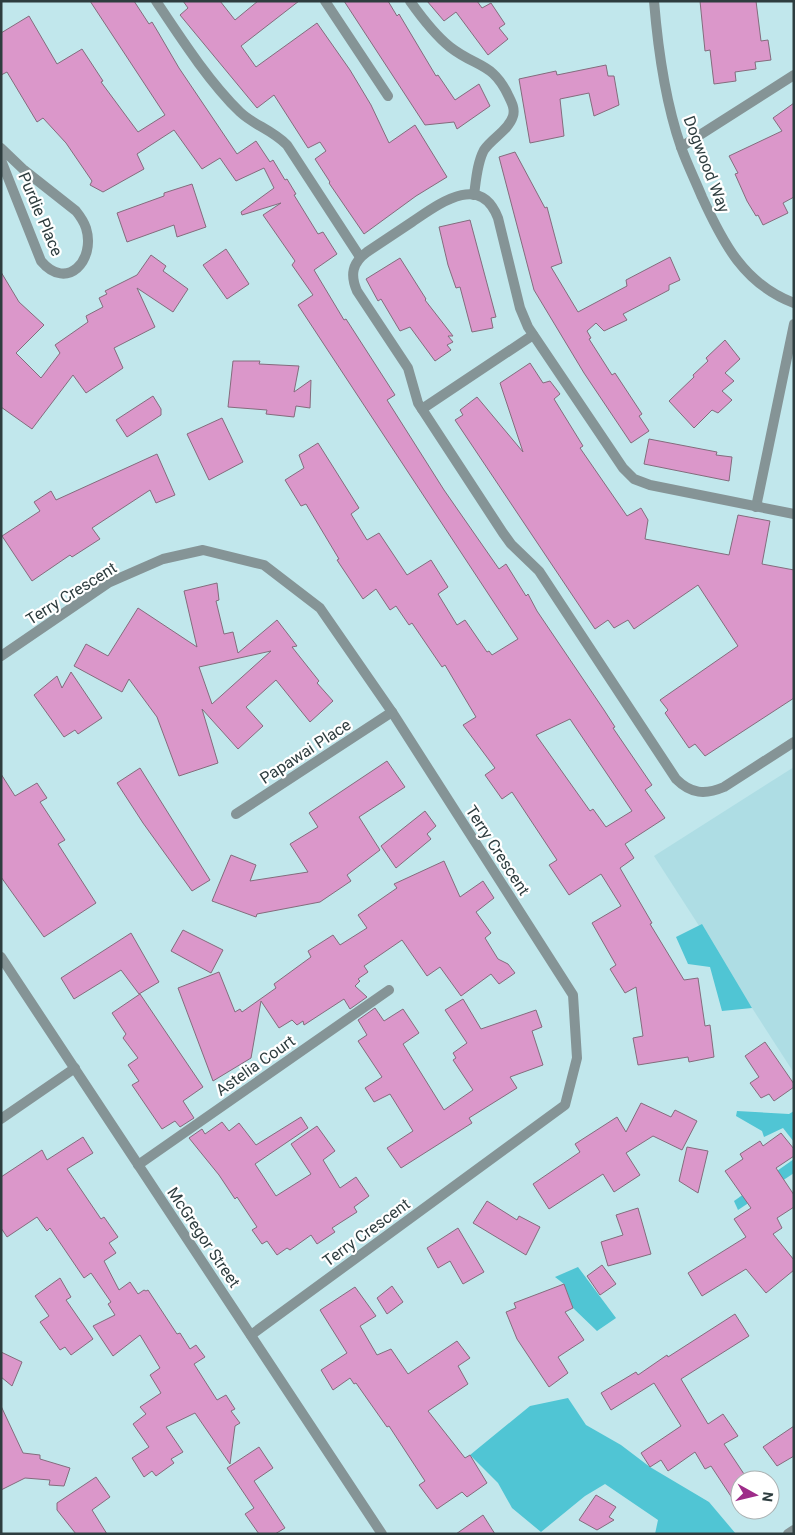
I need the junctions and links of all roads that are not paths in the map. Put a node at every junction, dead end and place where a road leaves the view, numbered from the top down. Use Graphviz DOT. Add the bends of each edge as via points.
graph roads {
  1 [pos="156,1"];
  2 [pos="325,1"];
  3 [pos="410,1"];
  4 [pos="654,1"];
  5 [pos="794,75"];
  6 [pos="388,96"];
  7 [pos="681,147"];
  8 [pos="1,148"];
  9 [pos="1,160"];
  10 [pos="474,195"];
  11 [pos="360,257"];
  12 [pos="794,303"];
  13 [pos="794,324"];
  14 [pos="533,335"];
  15 [pos="422,409"];
  16 [pos="756,506"];
  17 [pos="794,514"];
  18 [pos="1,656"];
  19 [pos="392,712"];
  20 [pos="794,742"];
  21 [pos="236,814"];
  22 [pos="1,957"];
  23 [pos="389,990"];
  24 [pos="76,1068"];
  25 [pos="1,1119"];
  26 [pos="138,1165"];
  27 [pos="251,1335"];
  28 [pos="794,1530"];
  29 [pos="382,1534"];
  30 [pos="788,1534"];
  1 -- 11 [label="street" via="232,103 287,145"];
  2 -- 6 [label="street"];
  3 -- 10 [label="street" via="450,47 497,76 512,104 510,123 483,152"];
  4 -- 7 [label="street, Dogwood Way" via="657,39"];
  5 -- 7 [label="street"];
  7 -- 12 [label="street, Dogwood Way" via="728,249 769,292"];
  8 -- 9 [label="street, Purdie Place" via="82,219 88,247 85,258 72,272 53,272 41,261"];
  10 -- 11 [label="street" via="457,196 440,204"];
  10 -- 14 [label="street" via="486,199 495,210 520,308"];
  11 -- 15 [label="street" via="353,271 357,291 408,368"];
  13 -- 16 [label="street"];
  14 -- 15 [label="street"];
  14 -- 16 [label="street" via="623,468 634,479"];
  15 -- 20 [label="street" via="503,533 539,571 669,770 683,786 699,792 724,787"];
  16 -- 17 [label="street"];
  18 -- 19 [label="street, Terry Crescent" via="108,583 163,559 202,550 264,565 320,608"];
  19 -- 21 [label="street, Papawai Place"];
  19 -- 27 [label="street, Terry Crescent" via="573,995 577,1058 565,1105"];
  22 -- 24 [label="street, McGregor Street"];
  23 -- 26 [label="street, Astelia Court"];
  24 -- 25 [label="street"];
  24 -- 26 [label="street, McGregor Street"];
  26 -- 27 [label="street, McGregor Street"];
  27 -- 29 [label="street, McGregor Street"];
  28 -- 30 [label="street"];
}
